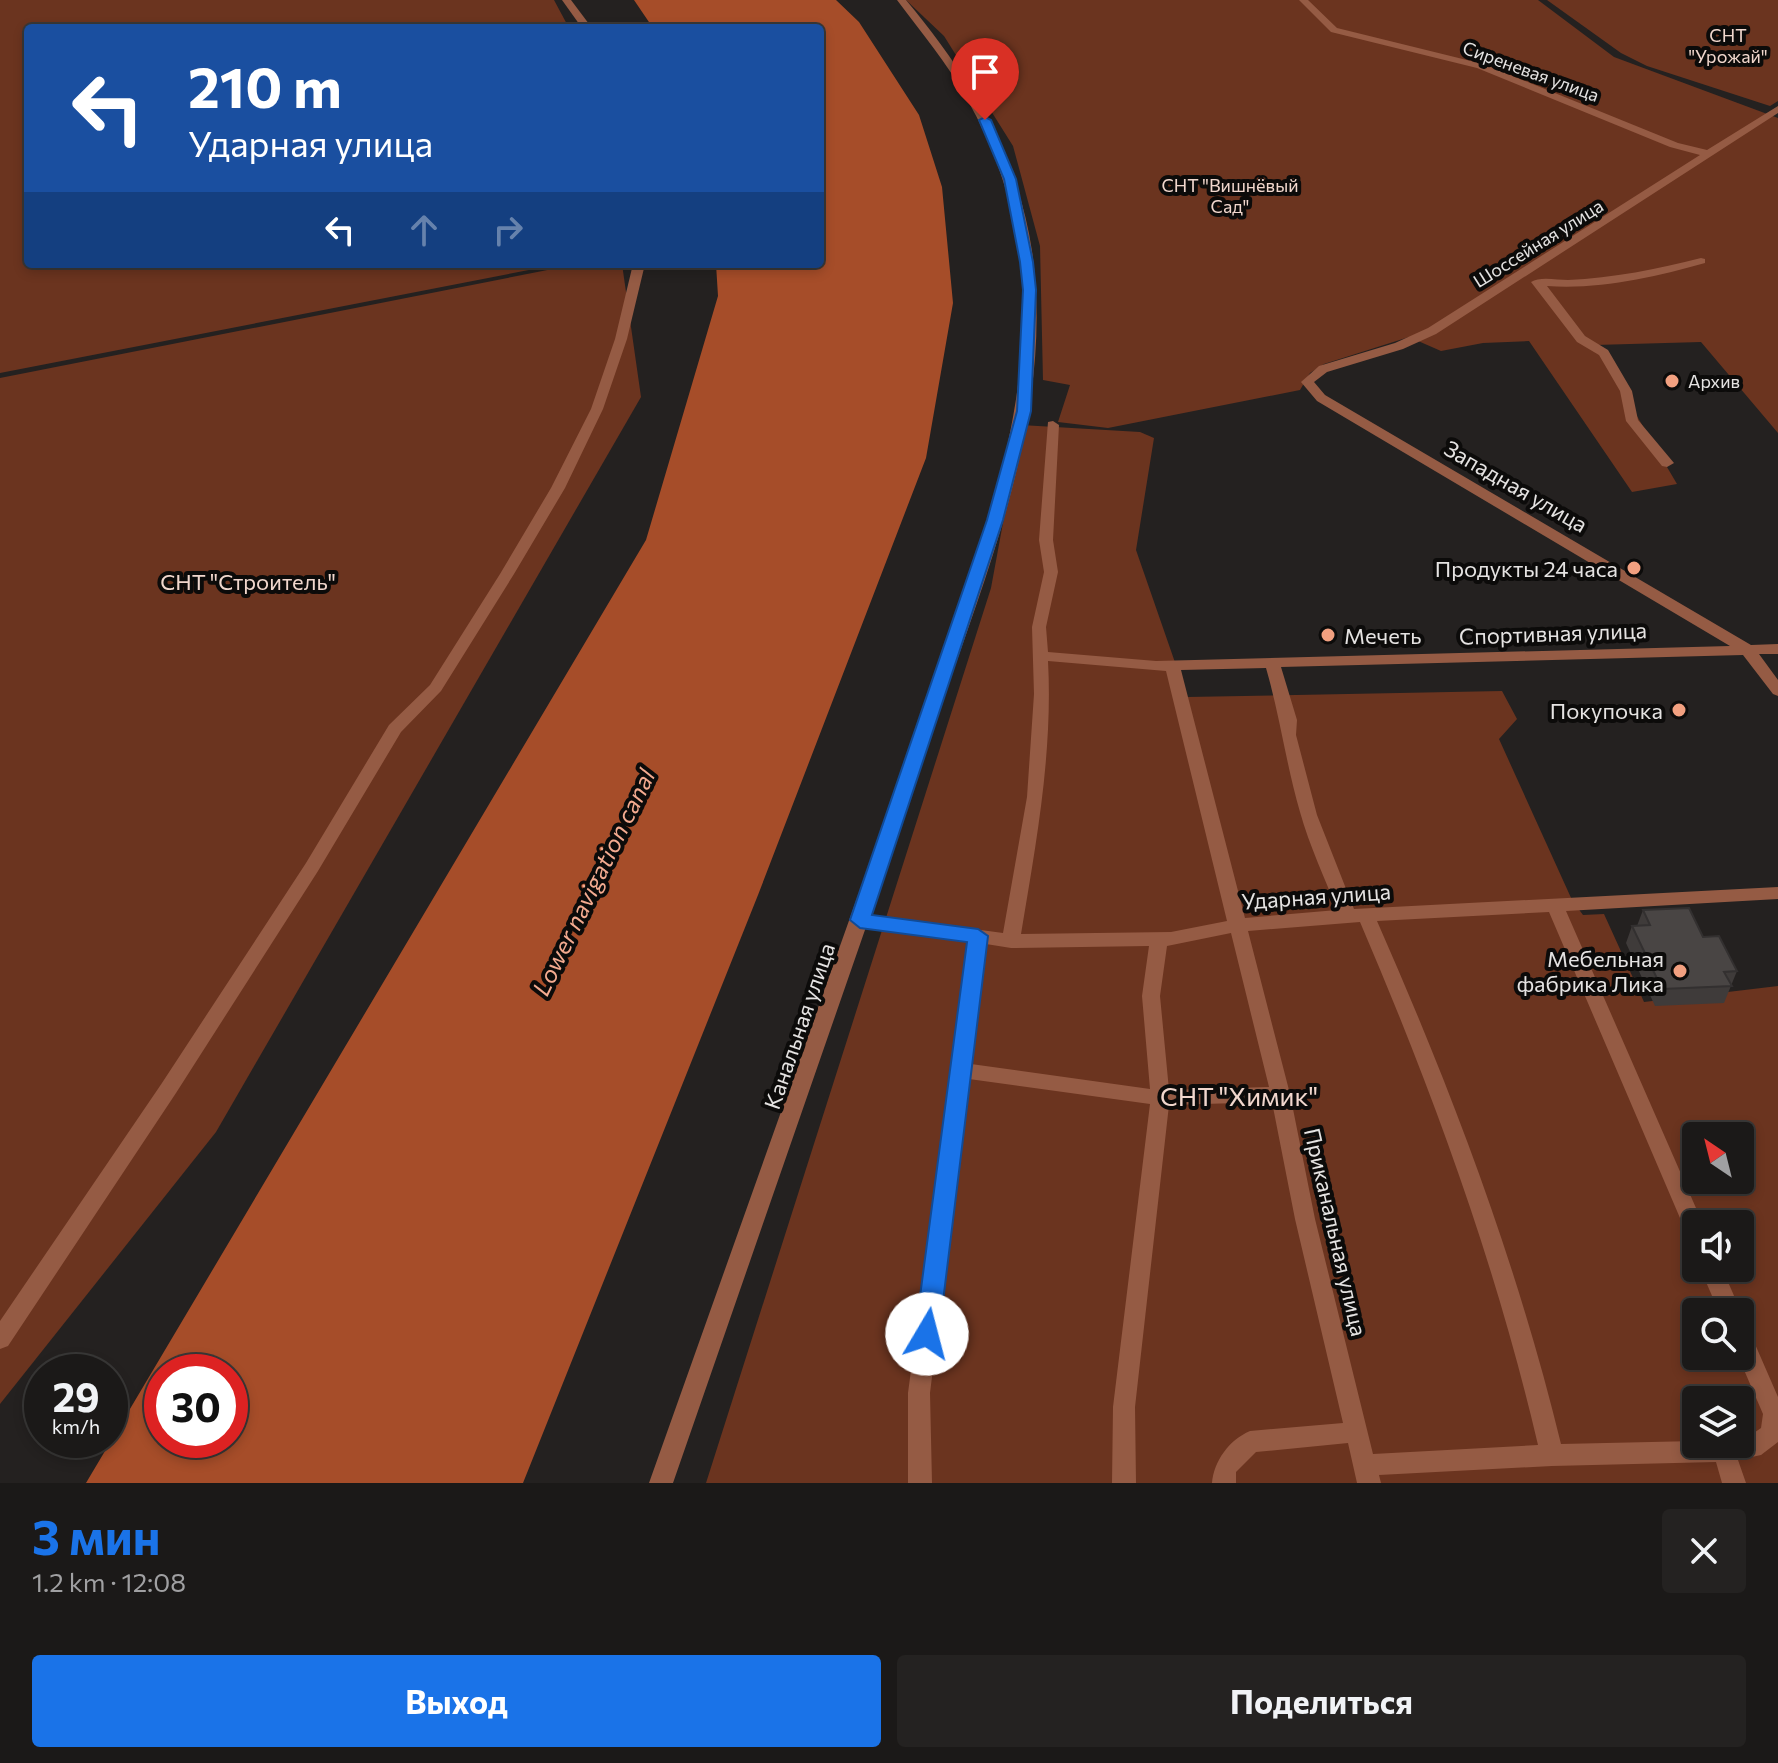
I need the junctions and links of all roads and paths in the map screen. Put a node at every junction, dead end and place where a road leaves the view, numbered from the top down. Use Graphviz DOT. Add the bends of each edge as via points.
graph roads {
  1 [pos="566,0"];
  2 [pos="901,0"];
  3 [pos="1303,0"];
  4 [pos="584,24"];
  5 [pos="1778,109"];
  6 [pos="1709,154"];
  7 [pos="1701,261"];
  8 [pos="638,268"];
  9 [pos="1523,275"];
  10 [pos="1537,282"];
  11 [pos="1307,382"];
  12 [pos="1053,425"];
  13 [pos="1667,463"];
  14 [pos="1747,649"];
  15 [pos="1778,649"];
  16 [pos="1042,656"];
  17 [pos="1272,663"];
  18 [pos="1172,665"];
  19 [pos="1778,691"];
  20 [pos="1778,893"];
  21 [pos="1555,905"];
  22 [pos="1357,916"];
  23 [pos="860,920"];
  24 [pos="1237,925"];
  25 [pos="978,936"];
  26 [pos="1159,939"];
  27 [pos="1011,941"];
  28 [pos="962,1070"];
  29 [pos="1280,1094"];
  30 [pos="1160,1098"];
  31 [pos="1687,1210"];
  32 [pos="0,1339"];
  33 [pos="1754,1368"];
  34 [pos="1357,1432"];
  35 [pos="1754,1446"];
  36 [pos="1682,1452"];
  37 [pos="1552,1455"];
  38 [pos="1726,1458"];
  39 [pos="1367,1474"];
  40 [pos="661,1483"];
  41 [pos="920,1483"];
  42 [pos="1124,1483"];
  43 [pos="1224,1483"];
  44 [pos="1734,1483"];
  1 -- 4 [label="street"];
  2 -- 23 [label="street, Канальная улица" via="956,70 1010,179 1030,290 1027,376 1024,411 995,520"];
  3 -- 6 [label="street, Сиреневая улица" via="1334,30 1494,71 1674,145"];
  5 -- 6 [label="street, Шоссейная улица"];
  6 -- 9 [label="street, Шоссейная улица"];
  7 -- 10 [label="street" via="1574,284"];
  8 -- 32 [label="street" via="597,409 507,574 436,688 395,729 169,1088"];
  9 -- 10 [label="street"];
  9 -- 11 [label="street, Шоссейная улица" via="1432,331 1323,369"];
  10 -- 13 [label="street" via="1581,339 1604,353 1626,391 1632,421"];
  11 -- 14 [label="street, Западная улица" via="1321,398"];
  12 -- 16 [label="street" via="1046,540 1051,572 1039,627"];
  14 -- 15 [label="street, Спортивная улица"];
  14 -- 17 [label="street, Спортивная улица"];
  14 -- 19 [label="street"];
  16 -- 18 [label="street, Спортивная улица"];
  16 -- 27 [label="street" via="1035,797"];
  17 -- 18 [label="street, Спортивная улица"];
  17 -- 22 [label="street" via="1309,815"];
  18 -- 24 [label="street, Приканальная улица"];
  20 -- 21 [label="street, Ударная улица"];
  21 -- 22 [label="street, Ударная улица"];
  21 -- 31 [label="street"];
  22 -- 24 [label="street, Ударная улица"];
  22 -- 37 [label="street" via="1417,1031 1535,1376"];
  23 -- 25 [label="street, Ударная улица"];
  23 -- 40 [label="street, Канальная улица"];
  24 -- 26 [label="street, Ударная улица"];
  24 -- 29 [label="street, Приканальная улица"];
  25 -- 27 [label="street, Ударная улица"];
  25 -- 28 [label="street"];
  26 -- 27 [label="street, Ударная улица"];
  26 -- 30 [label="street" via="1151,996"];
  28 -- 30 [label="street"];
  28 -- 41 [label="street" via="919,1393"];
  29 -- 30 [label="street"];
  29 -- 34 [label="street, Приканальная улица"];
  30 -- 42 [label="street" via="1124,1407"];
  33 -- 35 [label="street" via="1774,1414 1772,1433"];
  34 -- 39 [label="street, Приканальная улица"];
  34 -- 43 [label="street" via="1250,1442 1225,1468"];
  36 -- 37 [label="street"];
  37 -- 39 [label="street"];
  38 -- 44 [label="street"];
}
